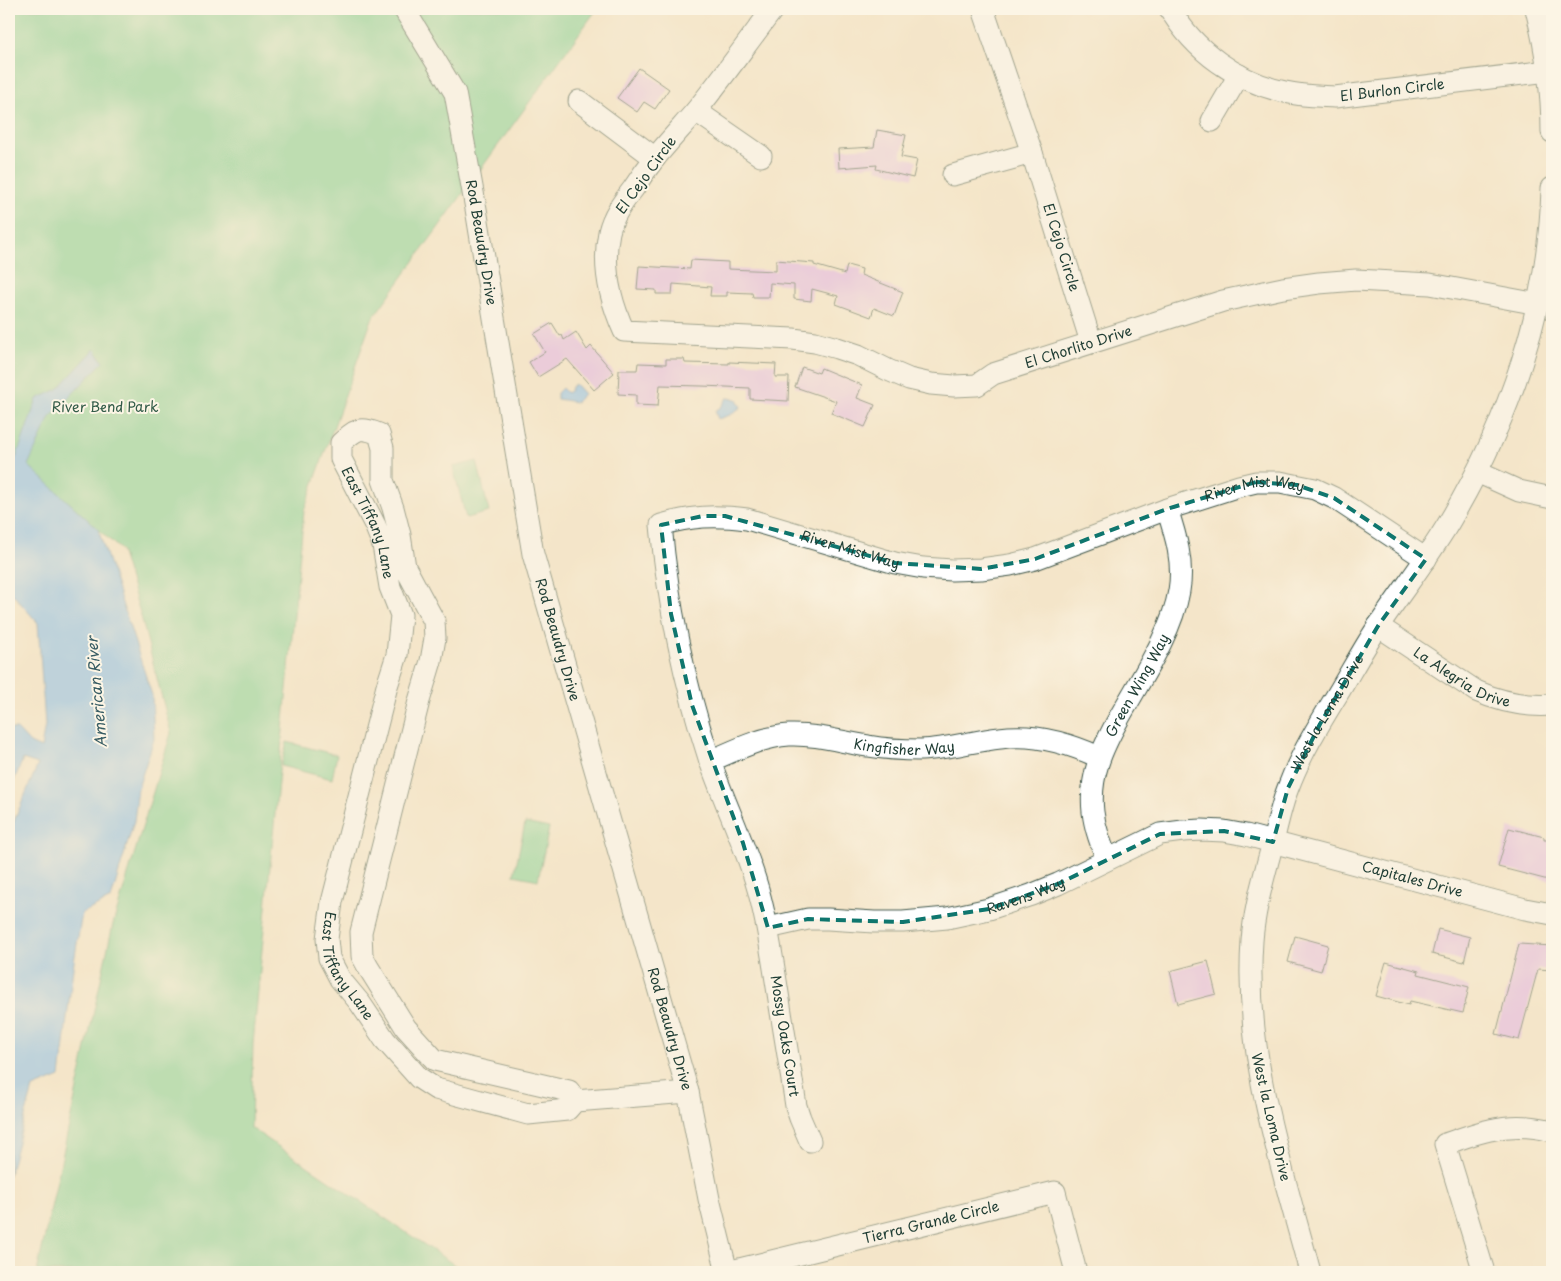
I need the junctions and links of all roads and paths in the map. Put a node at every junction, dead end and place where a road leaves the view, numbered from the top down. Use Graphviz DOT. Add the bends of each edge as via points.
graph roads {
  1 [pos="404,9"];
  2 [pos="773,9"];
  3 [pos="983,9"];
  4 [pos="1170,9"];
  5 [pos="1536,9"];
  6 [pos="1548,71"];
  7 [pos="1239,76"];
  8 [pos="579,101"];
  9 [pos="696,111"];
  10 [pos="1212,121"];
  11 [pos="1552,132"];
  12 [pos="1032,153"];
  13 [pos="761,156"];
  14 [pos="655,158"];
  15 [pos="953,175"];
  16 [pos="1552,190"];
  17 [pos="1538,304"];
  18 [pos="624,331"];
  19 [pos="1091,342"];
  20 [pos="1477,472"];
  21 [pos="1552,498"];
  22 [pos="1168,509"];
  23 [pos="1426,558"];
  24 [pos="1378,626"];
  25 [pos="393,667"];
  26 [pos="427,676"];
  27 [pos="1552,705"];
  28 [pos="1099,757"];
  29 [pos="710,761"];
  30 [pos="1273,842"];
  31 [pos="1107,860"];
  32 [pos="1552,914"];
  33 [pos="768,928"];
  34 [pos="688,1092"];
  35 [pos="575,1101"];
  36 [pos="1552,1131"];
  37 [pos="810,1141"];
  38 [pos="727,1272"];
  39 [pos="1076,1272"];
  40 [pos="1310,1272"];
  41 [pos="1484,1272"];
  1 -- 34 [label="street, Rod Beaudry Drive" via="455,93 533,554"];
  2 -- 9 [label="street, El Cejo Circle"];
  3 -- 12 [label="street, El Cejo Circle"];
  4 -- 7 [label="street, El Burlon Circle" via="1199,45"];
  5 -- 6 [label="street"];
  6 -- 7 [label="street, El Burlon Circle" via="1335,97 1285,92"];
  6 -- 11 [label="street"];
  7 -- 10 [label="street"];
  8 -- 14 [label="street"];
  9 -- 13 [label="street"];
  9 -- 14 [label="street, El Cejo Circle"];
  12 -- 15 [label="street"];
  12 -- 19 [label="street, El Cejo Circle"];
  14 -- 18 [label="street, El Cejo Circle" via="623,203 609,232 606,253 610,295"];
  16 -- 17 [label="street, West la Loma Drive"];
  17 -- 19 [label="street, El Chorlito Drive" via="1430,284 1356,280 1318,282 1250,294"];
  17 -- 20 [label="street, West la Loma Drive" via="1511,396"];
  18 -- 19 [label="street, El Chorlito Drive" via="815,342 858,355 909,378 954,386 977,385 992,374"];
  20 -- 21 [label="street" via="1519,491"];
  20 -- 23 [label="street, West la Loma Drive"];
  22 -- 23 [label="street, River Mist Way" via="1256,482 1297,485 1334,498"];
  22 -- 28 [label="street, Green Wing Way" via="1181,566 1180,590 1174,612"];
  22 -- 29 [label="street, River Mist Way" via="1035,559 981,569 952,570 895,563 747,519 703,516 660,525 671,614 692,705"];
  23 -- 24 [label="street, West la Loma Drive"];
  24 -- 27 [label="street, La Alegria Drive" via="1489,697 1518,704"];
  24 -- 30 [label="street, West la Loma Drive" via="1303,755 1288,788"];
  25 -- 26 [label="street"];
  25 -- 26 [label="street, East Tiffany Lane" via="400,615 390,587 383,545 341,459 341,442 359,430 367,429 379,434 383,448 383,480 400,535 405,567 434,621 435,638"];
  25 -- 35 [label="street, East Tiffany Lane" via="332,902 327,939 329,958 340,979 386,1040 419,1078 436,1089 528,1114 567,1110"];
  26 -- 35 [label="street, East Tiffany Lane" via="361,932 362,956 406,1028 435,1060 569,1091"];
  28 -- 29 [label="street, Kingfisher Way" via="1060,742 1036,738 1000,738 950,747 895,750 795,735 760,740"];
  28 -- 31 [label="street, Green Wing Way" via="1094,779 1093,813"];
  29 -- 33 [label="street, River Mist Way" via="743,843"];
  30 -- 31 [label="street, Ravens Way" via="1224,831 1183,831 1160,834"];
  30 -- 32 [label="street, Capitales Drive"];
  30 -- 40 [label="street, West la Loma Drive" via="1256,905 1251,1012 1265,1100"];
  31 -- 33 [label="street, Ravens Way" via="1031,896 947,918 893,922 808,919"];
  33 -- 37 [label="street, Mossy Oaks Court" via="796,1106"];
  34 -- 35 [label="street, East Tiffany Lane"];
  34 -- 38 [label="street, Rod Beaudry Drive"];
  36 -- 41 [label="street" via="1516,1127 1491,1129 1445,1144"];
  38 -- 39 [label="street, Tierra Grande Circle" via="1055,1192"];
}
